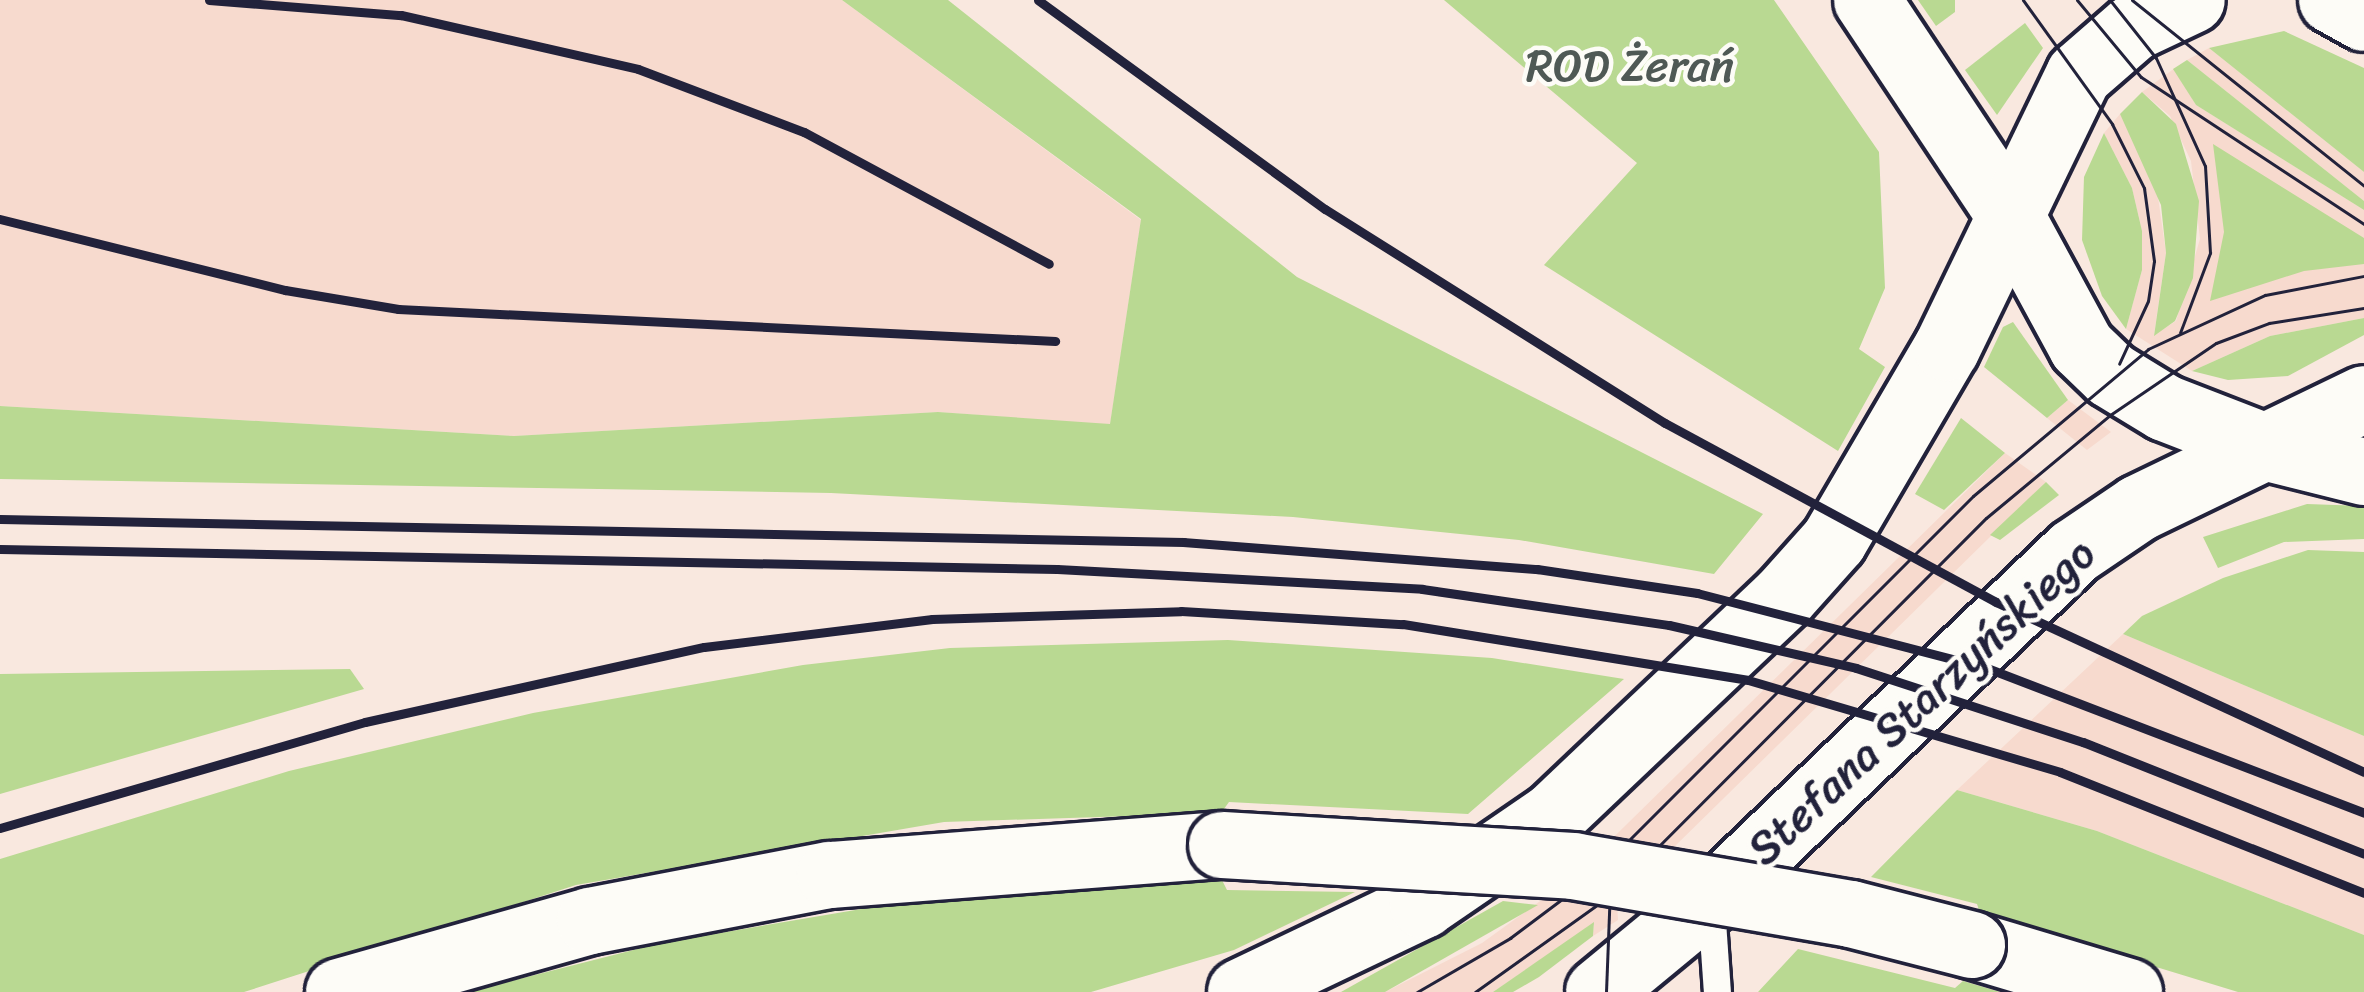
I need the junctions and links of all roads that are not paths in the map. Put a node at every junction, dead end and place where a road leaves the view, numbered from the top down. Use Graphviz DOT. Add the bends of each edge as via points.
graph roads {
  1 [pos="1867,0"];
  2 [pos="2192,0"];
  3 [pos="2332,0"];
  4 [pos="2364,18"];
  5 [pos="2012,218"];
  6 [pos="2364,399"];
  7 [pos="2268,448"];
  8 [pos="2364,472"];
  9 [pos="1712,899"];
  10 [pos="339,992"];
  11 [pos="1241,992"];
  12 [pos="1599,992"];
  13 [pos="1718,992"];
  14 [pos="2129,992"];
  1 -- 5 [label="main road"];
  2 -- 5 [label="main road" via="2133,28 2079,75"];
  3 -- 4 [label="main road"];
  5 -- 7 [label="main road" via="2063,317 2111,375 2165,408"];
  5 -- 11 [label="main road" via="1834,541 1784,597 1553,815 1423,904"];
  6 -- 7 [label="main road, Stefana Starzyńskiego"];
  7 -- 8 [label="main road"];
  7 -- 9 [label="main road, Stefana Starzyńskiego" via="2139,508 2044,576"];
  9 -- 12 [label="main road, Stefana Starzyńskiego"];
  9 -- 13 [label="lane"];
  10 -- 14 [label="main road, bridge" via="590,921 830,875 1222,845 1573,866 1850,914"];
}
